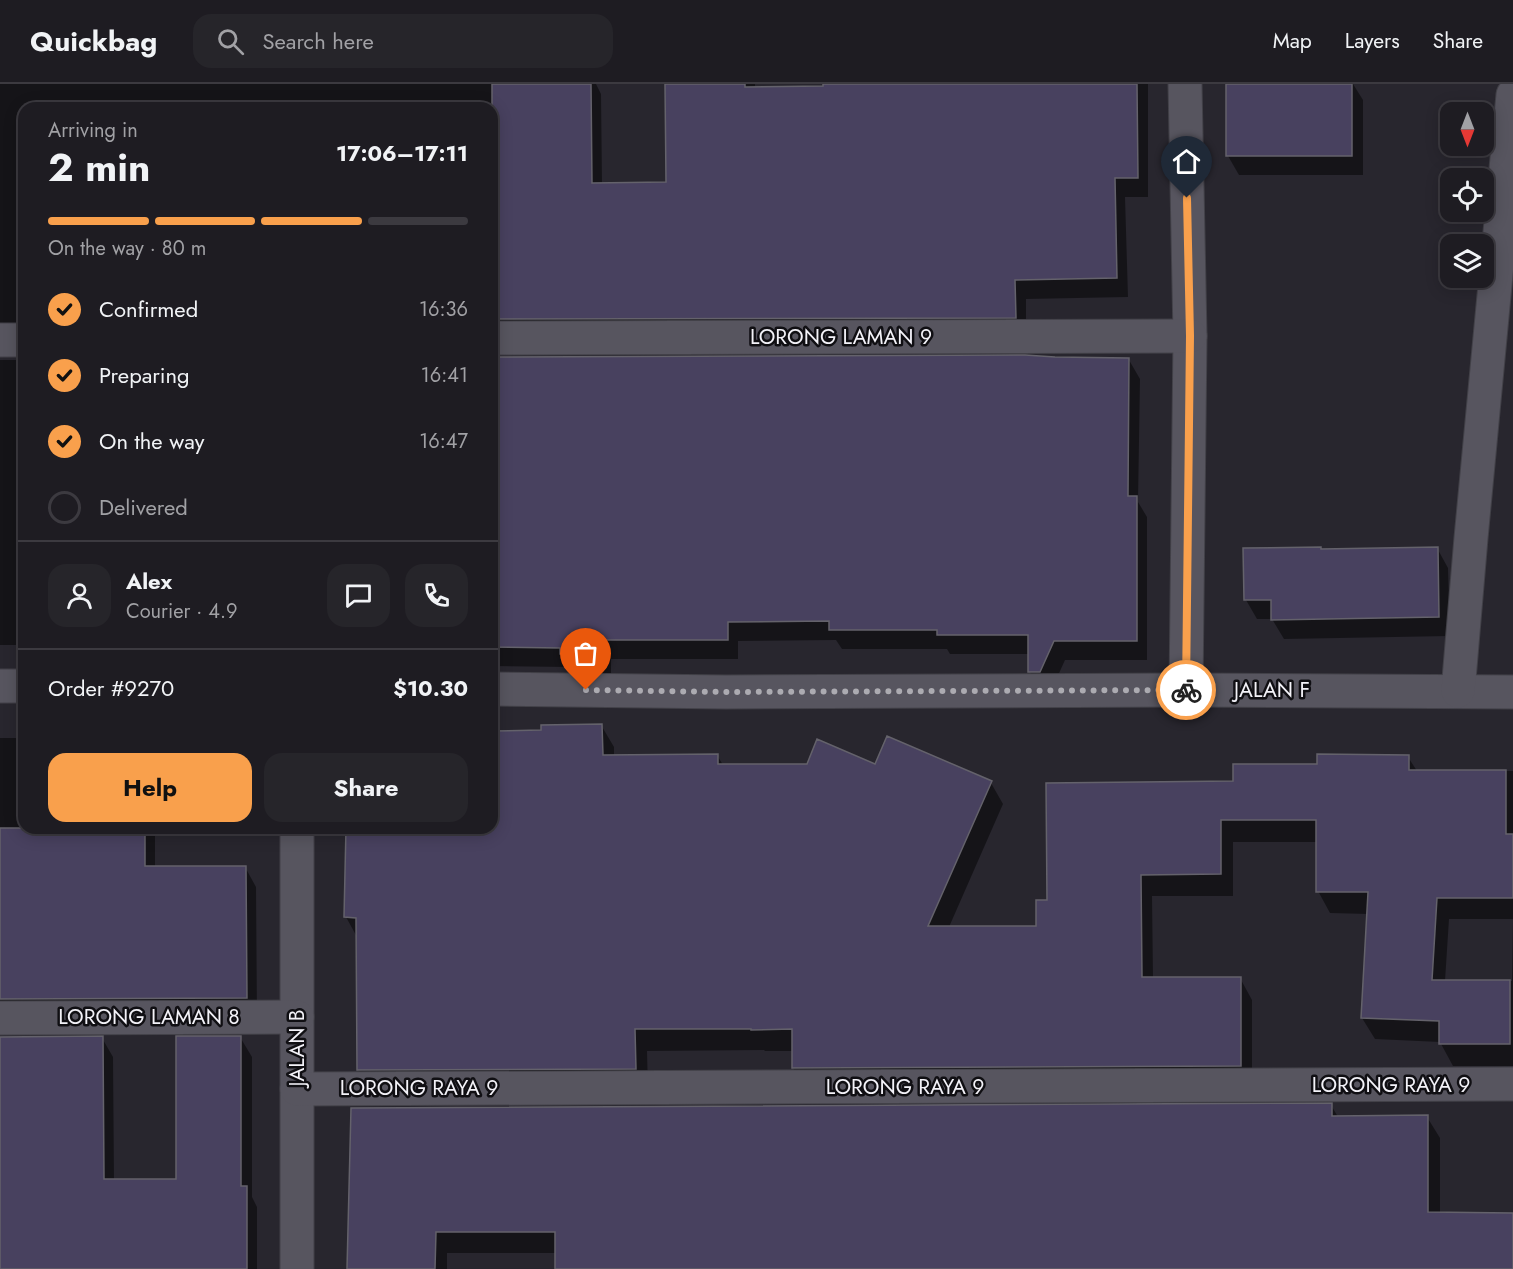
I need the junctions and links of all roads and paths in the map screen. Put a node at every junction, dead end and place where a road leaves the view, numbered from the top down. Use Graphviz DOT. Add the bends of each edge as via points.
graph roads {
  1 [pos="1185,84"];
  2 [pos="1513,95"];
  3 [pos="1190,336"];
  4 [pos="498,338"];
  5 [pos="0,340"];
  6 [pos="18,340"];
  7 [pos="0,686"];
  8 [pos="18,686"];
  9 [pos="498,689"];
  10 [pos="1186,690"];
  11 [pos="1458,691"];
  12 [pos="1513,692"];
  13 [pos="297,834"];
  14 [pos="297,1017"];
  15 [pos="0,1018"];
  16 [pos="1513,1084"];
  17 [pos="297,1089"];
  18 [pos="297,1269"];
  1 -- 3 [label="street"];
  2 -- 11 [label="street"];
  3 -- 4 [label="street, LORONG LAMAN 9"];
  3 -- 10 [label="street"];
  5 -- 6 [label="street"];
  7 -- 8 [label="street"];
  9 -- 10 [label="street, JALAN F"];
  10 -- 11 [label="street, JALAN F"];
  11 -- 12 [label="street, JALAN F"];
  13 -- 14 [label="street, JALAN B"];
  14 -- 15 [label="street, LORONG LAMAN 8"];
  14 -- 17 [label="street, JALAN B"];
  16 -- 17 [label="street, LORONG RAYA 9"];
  17 -- 18 [label="street, JALAN B"];
}
